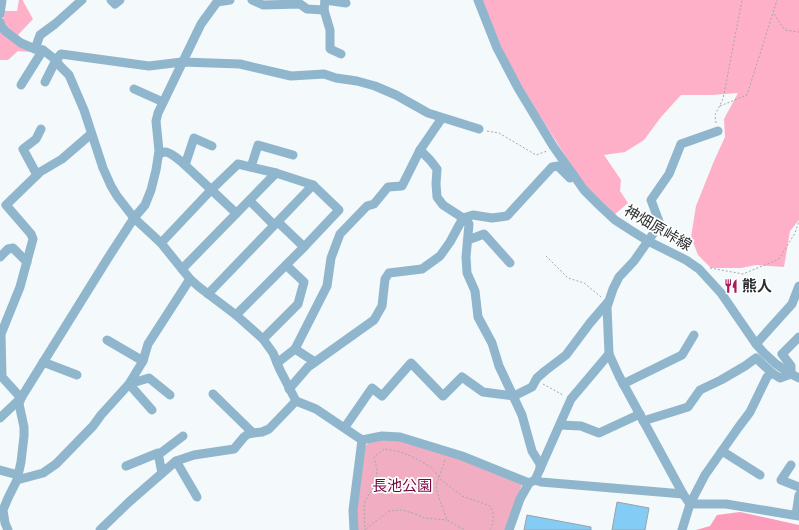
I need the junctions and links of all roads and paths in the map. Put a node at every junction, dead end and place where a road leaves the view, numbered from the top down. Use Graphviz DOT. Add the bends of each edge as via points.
graph roads {
  1 [pos="2,0"];
  2 [pos="82,0"];
  3 [pos="111,0"];
  4 [pos="120,0"];
  5 [pos="230,0"];
  6 [pos="252,0"];
  7 [pos="325,0"];
  8 [pos="478,0"];
  9 [pos="742,0"];
  10 [pos="778,0"];
  11 [pos="217,1"];
  12 [pos="300,2"];
  13 [pos="264,3"];
  14 [pos="346,3"];
  15 [pos="324,10"];
  16 [pos="0,14"];
  17 [pos="773,14"];
  18 [pos="0,22"];
  19 [pos="799,32"];
  20 [pos="39,49"];
  21 [pos="341,54"];
  22 [pos="56,60"];
  23 [pos="182,62"];
  24 [pos="45,82"];
  25 [pos="22,85"];
  26 [pos="134,89"];
  27 [pos="162,102"];
  28 [pos="720,106"];
  29 [pos="442,118"];
  30 [pos="41,129"];
  31 [pos="479,129"];
  32 [pos="718,131"];
  33 [pos="91,134"];
  34 [pos="212,146"];
  35 [pos="554,148"];
  36 [pos="420,150"];
  37 [pos="159,154"];
  38 [pos="293,155"];
  39 [pos="185,165"];
  40 [pos="251,167"];
  41 [pos="276,173"];
  42 [pos="36,175"];
  43 [pos="574,176"];
  44 [pos="313,185"];
  45 [pos="212,189"];
  46 [pos="250,201"];
  47 [pos="236,213"];
  48 [pos="134,218"];
  49 [pos="463,218"];
  50 [pos="799,221"];
  51 [pos="276,223"];
  52 [pos="468,240"];
  53 [pos="648,241"];
  54 [pos="161,243"];
  55 [pos="304,247"];
  56 [pos="0,256"];
  57 [pos="546,256"];
  58 [pos="27,262"];
  59 [pos="510,263"];
  60 [pos="286,265"];
  61 [pos="182,269"];
  62 [pos="699,270"];
  63 [pos="190,279"];
  64 [pos="799,286"];
  65 [pos="208,294"];
  66 [pos="608,302"];
  67 [pos="236,315"];
  68 [pos="694,335"];
  69 [pos="799,337"];
  70 [pos="263,339"];
  71 [pos="107,340"];
  72 [pos="756,344"];
  73 [pos="295,349"];
  74 [pos="609,354"];
  75 [pos="143,361"];
  76 [pos="43,362"];
  77 [pos="315,362"];
  78 [pos="277,363"];
  79 [pos="772,373"];
  80 [pos="77,375"];
  81 [pos="795,376"];
  82 [pos="536,380"];
  83 [pos="129,384"];
  84 [pos="623,384"];
  85 [pos="289,389"];
  86 [pos="213,394"];
  87 [pos="170,395"];
  88 [pos="514,396"];
  89 [pos="21,398"];
  90 [pos="571,399"];
  91 [pos="296,401"];
  92 [pos="152,410"];
  93 [pos="0,418"];
  94 [pos="641,418"];
  95 [pos="560,425"];
  96 [pos="345,427"];
  97 [pos="253,433"];
  98 [pos="183,436"];
  99 [pos="362,440"];
  100 [pos="722,451"];
  101 [pos="448,452"];
  102 [pos="158,456"];
  103 [pos="176,461"];
  104 [pos="126,466"];
  105 [pos="791,466"];
  106 [pos="0,470"];
  107 [pos="540,470"];
  108 [pos="162,473"];
  109 [pos="760,475"];
  110 [pos="17,478"];
  111 [pos="439,478"];
  112 [pos="532,482"];
  113 [pos="799,487"];
  114 [pos="683,494"];
  115 [pos="799,495"];
  116 [pos="198,497"];
  117 [pos="690,504"];
  118 [pos="2,510"];
  119 [pos="797,516"];
  120 [pos="447,520"];
  121 [pos="8,530"];
  122 [pos="100,530"];
  123 [pos="354,530"];
  124 [pos="365,530"];
  125 [pos="465,530"];
  126 [pos="490,530"];
  127 [pos="509,530"];
  128 [pos="682,530"];
  1 -- 16 [label="street"];
  2 -- 20 [label="street" via="40,35"];
  3 -- 4 [label="street" via="115,4"];
  5 -- 11 [label="street"];
  6 -- 13 [label="street"];
  7 -- 14 [label="street"];
  7 -- 15 [label="street"];
  8 -- 35 [label="street, 神畑原峠線" via="506,66"];
  9 -- 28 [label="path"];
  10 -- 17 [label="path"];
  11 -- 23 [label="street" via="201,24"];
  12 -- 13 [label="street"];
  12 -- 15 [label="street" via="307,9"];
  15 -- 21 [label="street" via="330,30 330,49"];
  17 -- 19 [label="path" via="785,30"];
  17 -- 28 [label="path" via="747,95"];
  18 -- 20 [label="street" via="5,31 21,43"];
  20 -- 22 [label="street"];
  20 -- 25 [label="street"];
  22 -- 23 [label="street" via="61,54 149,66"];
  22 -- 24 [label="street"];
  22 -- 33 [label="street" via="68,75 84,110"];
  23 -- 27 [label="street"];
  23 -- 29 [label="street" via="240,64 291,76 324,74 357,80 396,95"];
  26 -- 27 [label="street"];
  27 -- 37 [label="street" via="156,121"];
  28 -- 32 [label="path" via="715,115"];
  29 -- 31 [label="street"];
  29 -- 36 [label="street"];
  30 -- 42 [label="street" via="36,139 23,149"];
  31 -- 35 [label="path" via="499,133 536,155"];
  32 -- 53 [label="street" via="681,144 669,174 651,200 660,224"];
  33 -- 42 [label="street" via="62,159"];
  33 -- 48 [label="street" via="111,186"];
  34 -- 39 [label="street" via="194,138"];
  35 -- 43 [label="street, 神畑原峠線"];
  36 -- 49 [label="street" via="437,169 438,198 443,205"];
  36 -- 73 [label="street" via="402,186 388,187 374,204 367,206 340,234 331,258 327,286"];
  37 -- 39 [label="street" via="170,153"];
  37 -- 48 [label="street" via="151,190 145,205"];
  38 -- 40 [label="street" via="258,145"];
  39 -- 45 [label="street"];
  40 -- 41 [label="street"];
  40 -- 45 [label="street" via="238,164"];
  41 -- 44 [label="street"];
  41 -- 46 [label="street"];
  42 -- 58 [label="street" via="6,205 31,234"];
  43 -- 49 [label="street" via="570,178 558,166 552,167 507,216 492,218 473,215"];
  43 -- 53 [label="street, 神畑原峠線" via="584,190 615,220"];
  44 -- 51 [label="street"];
  44 -- 55 [label="street" via="339,210"];
  45 -- 47 [label="street"];
  45 -- 54 [label="street"];
  46 -- 47 [label="street"];
  46 -- 51 [label="street"];
  47 -- 61 [label="street"];
  48 -- 54 [label="street"];
  48 -- 76 [label="street"];
  49 -- 52 [label="street" via="469,224"];
  49 -- 77 [label="street" via="440,256 422,270 389,273 385,279 382,306 374,320"];
  50 -- 62 [label="path" via="795,233 779,259 743,274 711,268"];
  51 -- 55 [label="street"];
  51 -- 65 [label="street"];
  52 -- 59 [label="street" via="484,234"];
  52 -- 88 [label="street" via="467,273 475,291 478,317"];
  53 -- 62 [label="street, 神畑原峠線" via="686,260"];
  53 -- 66 [label="street" via="619,277"];
  54 -- 61 [label="street"];
  55 -- 60 [label="street"];
  56 -- 58 [label="street" via="13,248"];
  57 -- 66 [label="path" via="568,278 584,283"];
  58 -- 89 [label="street" via="1,334 2,377"];
  60 -- 67 [label="street"];
  60 -- 70 [label="street" via="304,282 298,304"];
  61 -- 63 [label="street"];
  62 -- 72 [label="street, 神畑原峠線" via="721,293"];
  63 -- 65 [label="street"];
  63 -- 75 [label="street" via="148,344"];
  64 -- 72 [label="street" via="792,304"];
  65 -- 67 [label="street"];
  66 -- 74 [label="street"];
  66 -- 82 [label="street" via="566,355"];
  67 -- 70 [label="street"];
  68 -- 84 [label="street" via="682,355"];
  69 -- 81 [label="street" via="782,354"];
  70 -- 78 [label="street"];
  71 -- 75 [label="street"];
  72 -- 81 [label="street, 神畑原峠線" via="776,364"];
  73 -- 77 [label="street"];
  73 -- 78 [label="street"];
  74 -- 84 [label="street"];
  74 -- 90 [label="street"];
  75 -- 83 [label="street"];
  76 -- 80 [label="street"];
  76 -- 89 [label="street"];
  77 -- 85 [label="street"];
  78 -- 85 [label="street"];
  79 -- 81 [label="street" via="780,378"];
  79 -- 94 [label="street" via="756,358 700,390 688,407"];
  79 -- 100 [label="street" via="767,377 750,412"];
  82 -- 88 [label="street" via="532,387"];
  82 -- 90 [label="path"];
  83 -- 87 [label="street" via="150,378"];
  83 -- 92 [label="street"];
  83 -- 110 [label="street" via="56,464 43,473"];
  84 -- 94 [label="street"];
  85 -- 91 [label="street"];
  86 -- 97 [label="street"];
  88 -- 96 [label="street" via="483,392 462,377 443,396 411,363 382,396 372,388"];
  88 -- 107 [label="street"];
  89 -- 93 [label="street"];
  89 -- 110 [label="street" via="19,404 24,436"];
  90 -- 95 [label="street"];
  91 -- 96 [label="street" via="316,409"];
  91 -- 97 [label="street" via="269,429"];
  94 -- 95 [label="street" via="599,433 581,426"];
  94 -- 114 [label="street"];
  95 -- 107 [label="street"];
  96 -- 99 [label="street"];
  97 -- 103 [label="street" via="244,437 234,449 194,455"];
  98 -- 102 [label="street"];
  99 -- 101 [label="street" via="382,436 400,437"];
  99 -- 123 [label="street" via="353,510"];
  100 -- 109 [label="street"];
  100 -- 117 [label="street" via="705,475"];
  101 -- 111 [label="path"];
  101 -- 112 [label="street"];
  102 -- 104 [label="street"];
  102 -- 108 [label="street"];
  103 -- 108 [label="street"];
  103 -- 116 [label="street"];
  105 -- 113 [label="street" via="781,480"];
  106 -- 110 [label="street"];
  107 -- 112 [label="street"];
  108 -- 122 [label="street"];
  110 -- 118 [label="street"];
  111 -- 120 [label="path" via="436,486"];
  111 -- 124 [label="path" via="426,464 402,453 384,449 374,457 377,469 376,483 365,501"];
  111 -- 126 [label="path" via="462,496 490,506 493,510 493,525"];
  112 -- 114 [label="street"];
  112 -- 127 [label="street" via="520,499"];
  114 -- 117 [label="street"];
  115 -- 119 [label="street"];
  117 -- 119 [label="street" via="726,504"];
  117 -- 128 [label="street"];
  118 -- 121 [label="street"];
  120 -- 124 [label="path" via="425,518 401,510 389,511"];
  120 -- 125 [label="path"];
}
